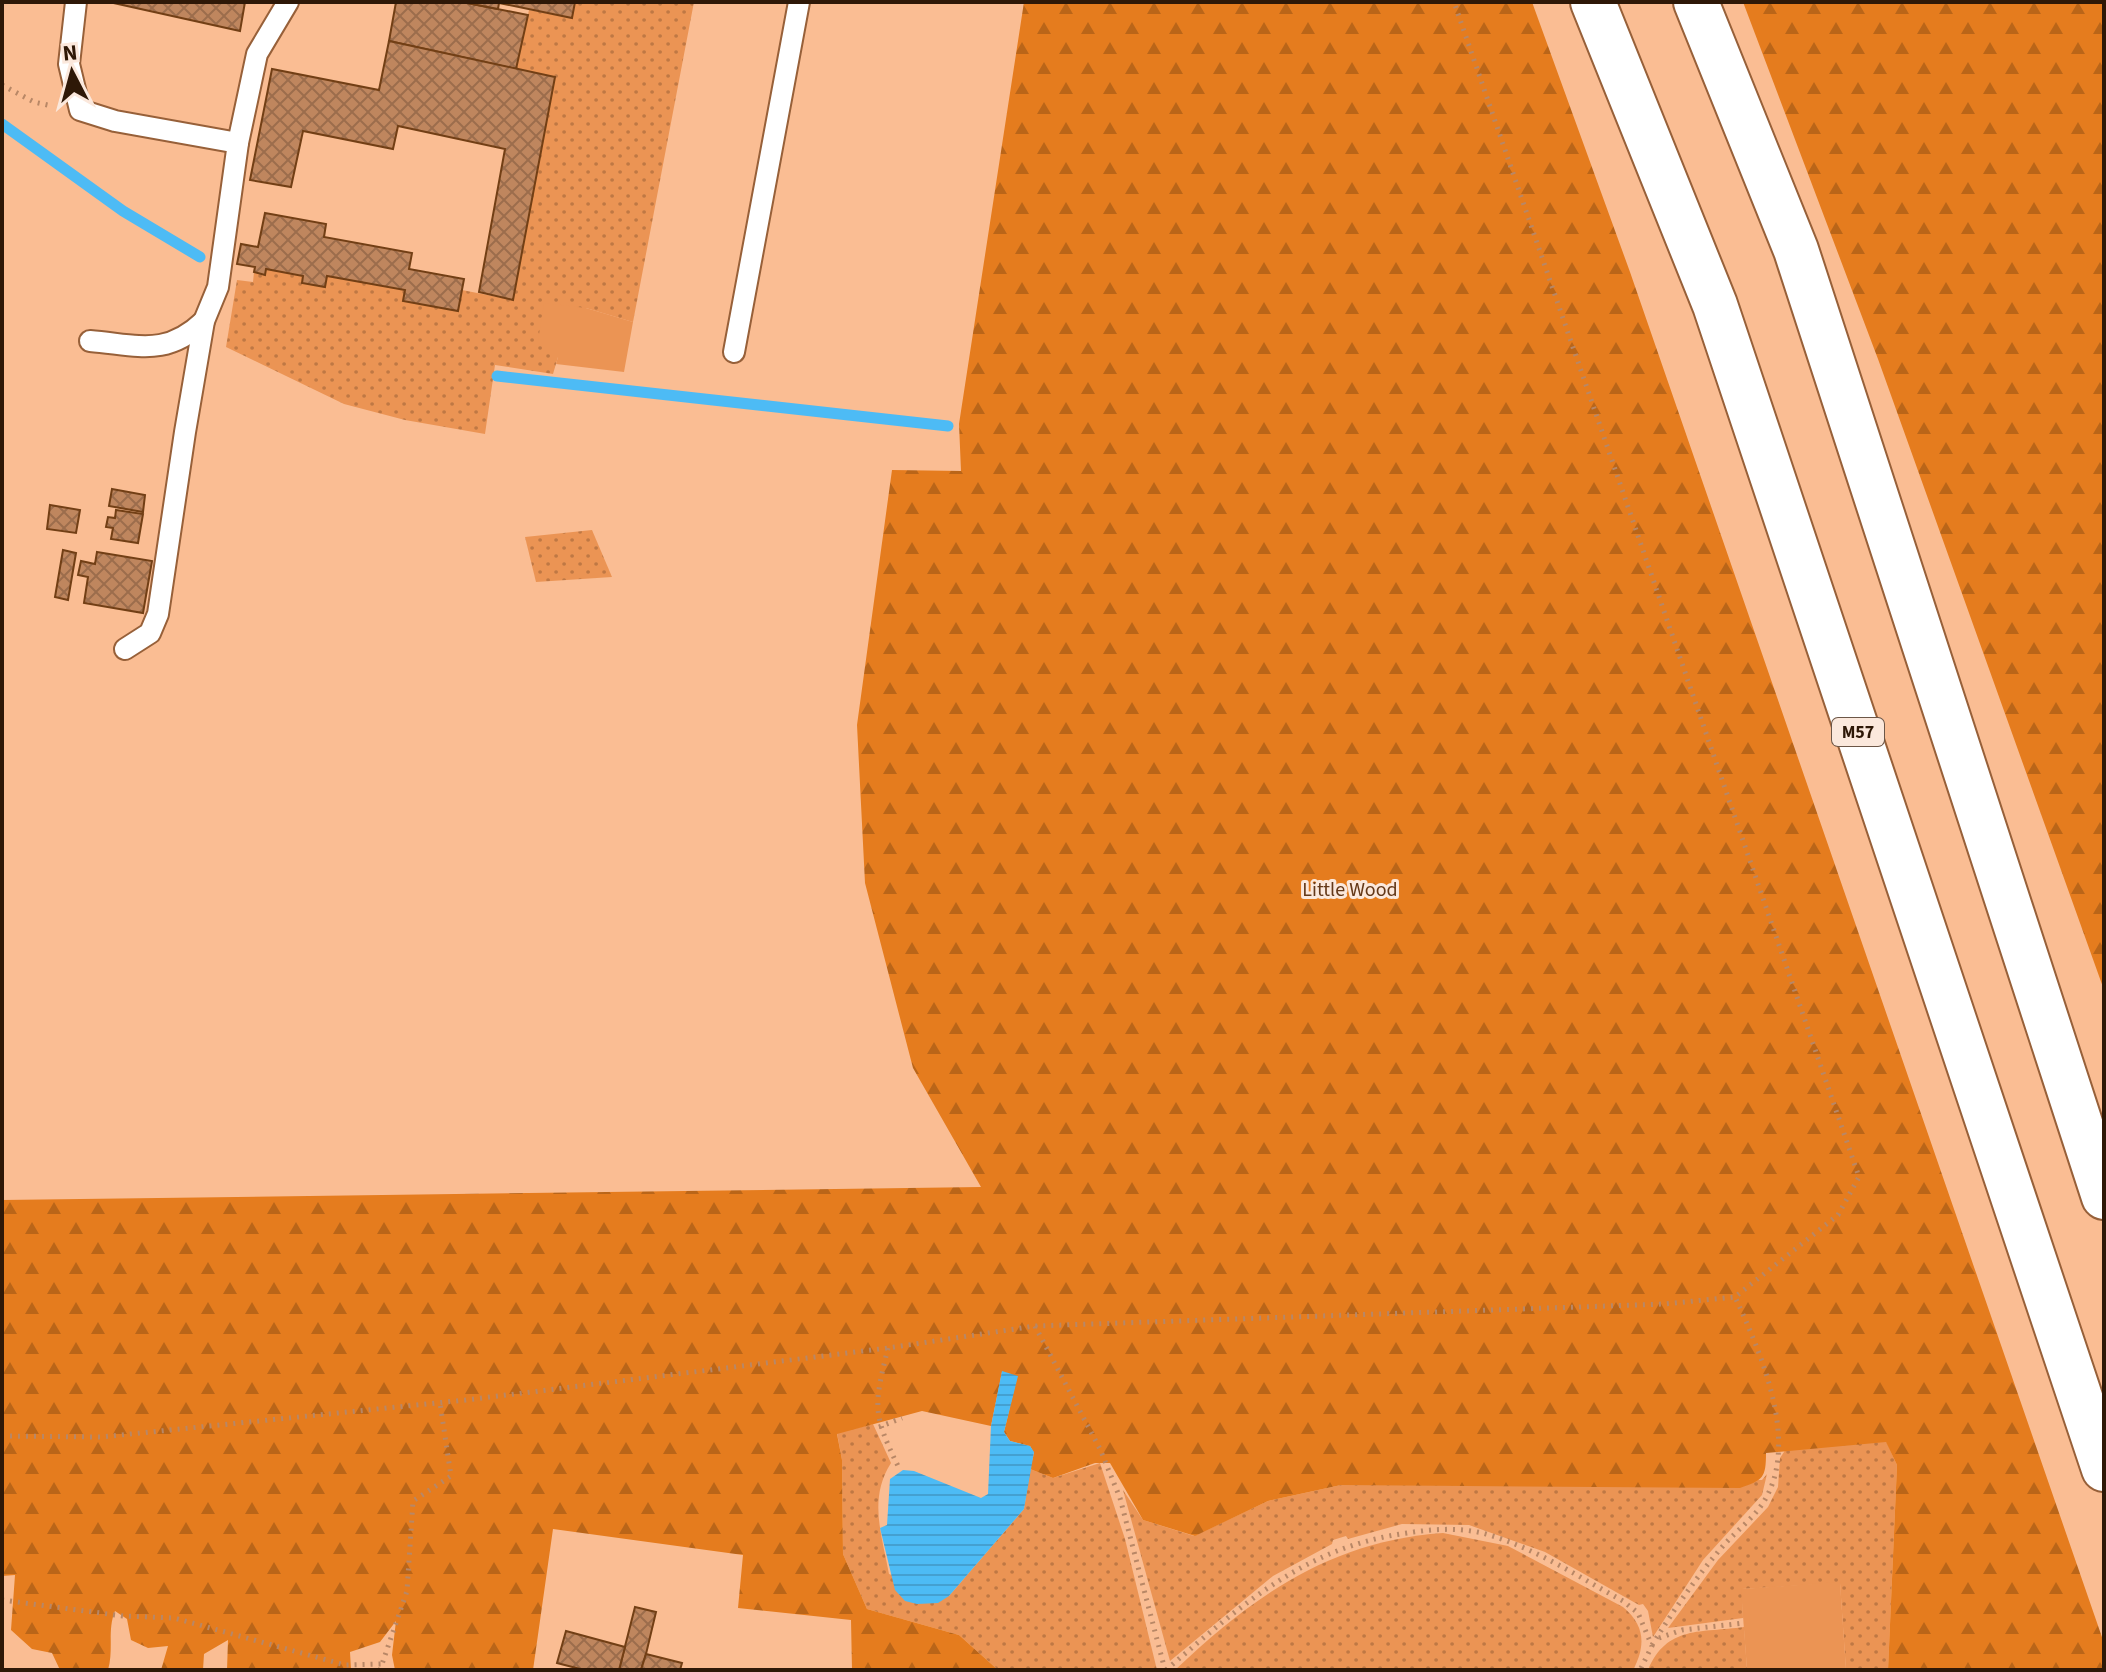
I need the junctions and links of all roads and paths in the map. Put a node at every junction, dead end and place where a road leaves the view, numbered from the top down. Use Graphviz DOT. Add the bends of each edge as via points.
graph roads {
  1 [pos="76,2"];
  2 [pos="288,2"];
  3 [pos="799,2"];
  4 [pos="1454,2"];
  5 [pos="1593,2"];
  6 [pos="1696,2"];
  7 [pos="2,85"];
  8 [pos="80,110"];
  9 [pos="238,143"];
  10 [pos="204,321"];
  11 [pos="90,341"];
  12 [pos="734,352"];
  13 [pos="125,649"];
  14 [pos="2104,1197"];
  15 [pos="1735,1297"];
  16 [pos="1035,1326"];
  17 [pos="888,1348"];
  18 [pos="440,1403"];
  19 [pos="902,1418"];
  20 [pos="879,1427"];
  21 [pos="2,1436"];
  22 [pos="898,1466"];
  23 [pos="2104,1469"];
  24 [pos="2,1600"];
  25 [pos="1744,1623"];
  26 [pos="1653,1644"];
  27 [pos="380,1667"];
  28 [pos="1166,1670"];
  29 [pos="1640,1670"];
  1 -- 8 [label="lane" via="69,64"];
  2 -- 9 [label="lane" via="257,54"];
  3 -- 12 [label="lane"];
  4 -- 15 [label="path" via="1859,1177 1838,1215"];
  5 -- 23 [label="highway, M57" via="1715,305"];
  6 -- 14 [label="highway" via="1796,250"];
  7 -- 8 [label="path" via="34,102"];
  8 -- 9 [label="lane"];
  9 -- 10 [label="lane" via="218,287"];
  10 -- 11 [label="lane" via="183,341 160,347"];
  10 -- 13 [label="lane" via="158,614 150,633"];
  15 -- 16 [label="path"];
  15 -- 26 [label="path" via="1770,1379 1778,1423 1769,1492 1708,1565"];
  16 -- 17 [label="path"];
  16 -- 28 [label="path" via="1120,1498"];
  17 -- 18 [label="path"];
  17 -- 20 [label="path" via="876,1395"];
  18 -- 21 [label="path" via="101,1437"];
  18 -- 27 [label="path" via="451,1476 413,1501 407,1591"];
  19 -- 20 [label="path"];
  20 -- 22 [label="path"];
  24 -- 27 [label="path" via="174,1618 345,1665"];
  25 -- 26 [label="path" via="1682,1630"];
  26 -- 28 [label="path" via="1638,1613 1541,1556 1483,1534 1425,1530 1351,1544 1288,1573"];
  26 -- 29 [label="path"];
}
